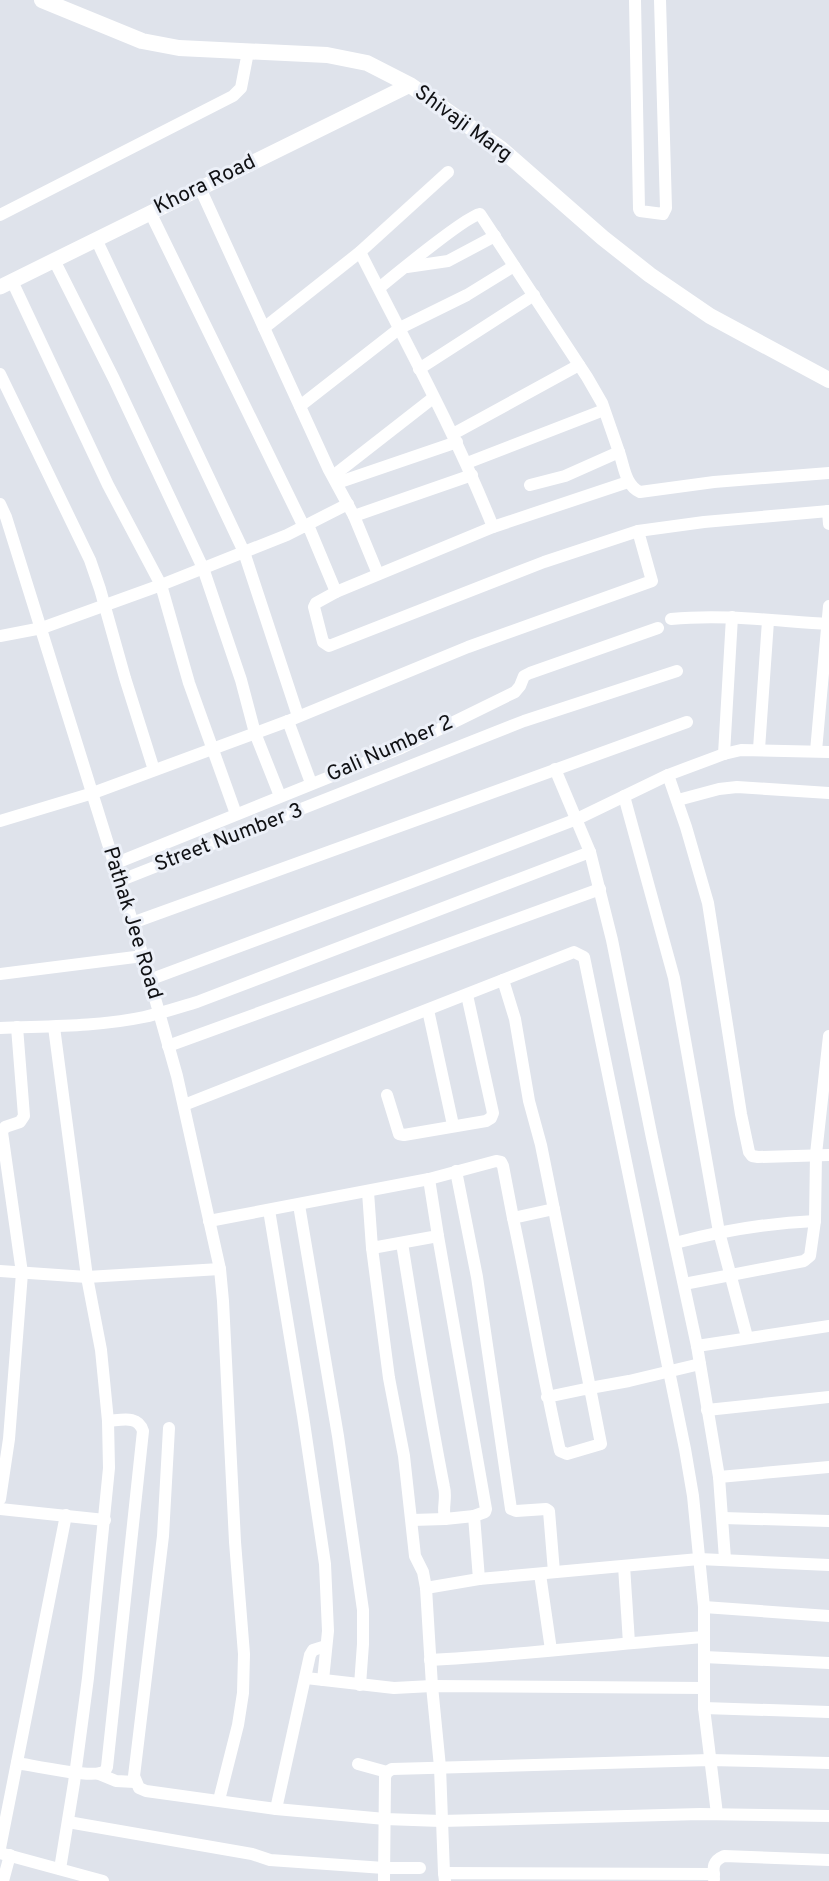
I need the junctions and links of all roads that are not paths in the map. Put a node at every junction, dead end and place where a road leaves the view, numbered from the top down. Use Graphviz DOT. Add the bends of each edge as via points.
graph roads {
  1 [pos="42,0"];
  2 [pos="635,0"];
  3 [pos="660,0"];
  4 [pos="248,52"];
  5 [pos="410,84"];
  6 [pos="448,172"];
  7 [pos="200,188"];
  8 [pos="150,212"];
  9 [pos="0,215"];
  10 [pos="495,236"];
  11 [pos="96,239"];
  12 [pos="360,252"];
  13 [pos="54,260"];
  14 [pos="514,266"];
  15 [pos="406,267"];
  16 [pos="6,284"];
  17 [pos="378,288"];
  18 [pos="534,295"];
  19 [pos="264,328"];
  20 [pos="400,328"];
  21 [pos="579,365"];
  22 [pos="419,369"];
  23 [pos="0,374"];
  24 [pos="829,380"];
  25 [pos="433,398"];
  26 [pos="300,406"];
  27 [pos="604,410"];
  28 [pos="455,438"];
  29 [pos="619,452"];
  30 [pos="467,463"];
  31 [pos="829,473"];
  32 [pos="472,475"];
  33 [pos="335,480"];
  34 [pos="628,482"];
  35 [pos="530,485"];
  36 [pos="0,504"];
  37 [pos="348,504"];
  38 [pos="828,511"];
  39 [pos="354,516"];
  40 [pos="829,525"];
  41 [pos="306,526"];
  42 [pos="493,527"];
  43 [pos="638,531"];
  44 [pos="244,552"];
  45 [pos="204,568"];
  46 [pos="378,574"];
  47 [pos="161,585"];
  48 [pos="336,592"];
  49 [pos="104,605"];
  50 [pos="829,606"];
  51 [pos="732,616"];
  52 [pos="671,619"];
  53 [pos="768,621"];
  54 [pos="828,624"];
  55 [pos="42,628"];
  56 [pos="658,628"];
  57 [pos="0,636"];
  58 [pos="677,671"];
  59 [pos="293,718"];
  60 [pos="687,722"];
  61 [pos="255,733"];
  62 [pos="211,749"];
  63 [pos="759,749"];
  64 [pos="823,752"];
  65 [pos="724,754"];
  66 [pos="555,769"];
  67 [pos="154,771"];
  68 [pos="668,775"];
  69 [pos="312,783"];
  70 [pos="93,793"];
  71 [pos="829,793"];
  72 [pos="280,796"];
  73 [pos="624,796"];
  74 [pos="678,800"];
  75 [pos="236,814"];
  76 [pos="577,819"];
  77 [pos="0,821"];
  78 [pos="590,852"];
  79 [pos="114,864"];
  80 [pos="119,881"];
  81 [pos="600,889"];
  82 [pos="132,923"];
  83 [pos="143,956"];
  84 [pos="0,974"];
  85 [pos="148,980"];
  86 [pos="503,980"];
  87 [pos="467,995"];
  88 [pos="428,1010"];
  89 [pos="159,1014"];
  90 [pos="17,1027"];
  91 [pos="54,1027"];
  92 [pos="0,1028"];
  93 [pos="829,1036"];
  94 [pos="168,1046"];
  95 [pos="387,1095"];
  96 [pos="184,1105"];
  97 [pos="453,1125"];
  98 [pos="816,1154"];
  99 [pos="829,1155"];
  100 [pos="456,1171"];
  101 [pos="429,1179"];
  102 [pos="368,1192"];
  103 [pos="299,1205"];
  104 [pos="554,1209"];
  105 [pos="269,1210"];
  106 [pos="513,1218"];
  107 [pos="209,1221"];
  108 [pos="815,1221"];
  109 [pos="719,1232"];
  110 [pos="438,1236"];
  111 [pos="402,1243"];
  112 [pos="675,1243"];
  113 [pos="372,1248"];
  114 [pos="220,1269"];
  115 [pos="0,1270"];
  116 [pos="22,1273"];
  117 [pos="731,1275"];
  118 [pos="87,1277"];
  119 [pos="684,1284"];
  120 [pos="829,1326"];
  121 [pos="747,1337"];
  122 [pos="698,1346"];
  123 [pos="700,1364"];
  124 [pos="669,1372"];
  125 [pos="590,1388"];
  126 [pos="548,1397"];
  127 [pos="829,1397"];
  128 [pos="707,1410"];
  129 [pos="108,1421"];
  130 [pos="169,1428"];
  131 [pos="829,1467"];
  132 [pos="719,1477"];
  133 [pos="0,1499"];
  134 [pos="0,1509"];
  135 [pos="66,1515"];
  136 [pos="474,1516"];
  137 [pos="723,1518"];
  138 [pos="445,1519"];
  139 [pos="105,1520"];
  140 [pos="412,1520"];
  141 [pos="829,1521"];
  142 [pos="699,1559"];
  143 [pos="725,1559"];
  144 [pos="829,1565"];
  145 [pos="624,1566"];
  146 [pos="554,1572"];
  147 [pos="540,1574"];
  148 [pos="479,1579"];
  149 [pos="426,1588"];
  150 [pos="704,1607"];
  151 [pos="829,1616"];
  152 [pos="704,1637"];
  153 [pos="629,1643"];
  154 [pos="326,1646"];
  155 [pos="552,1650"];
  156 [pos="704,1657"];
  157 [pos="430,1660"];
  158 [pos="829,1663"];
  159 [pos="306,1677"];
  160 [pos="323,1680"];
  161 [pos="360,1685"];
  162 [pos="432,1686"];
  163 [pos="704,1688"];
  164 [pos="704,1708"];
  165 [pos="829,1712"];
  166 [pos="710,1760"];
  167 [pos="17,1763"];
  168 [pos="829,1763"];
  169 [pos="358,1764"];
  170 [pos="440,1767"];
  171 [pos="76,1772"];
  172 [pos="387,1772"];
  173 [pos="99,1774"];
  174 [pos="135,1782"];
  175 [pos="219,1800"];
  176 [pos="276,1809"];
  177 [pos="717,1814"];
  178 [pos="829,1816"];
  179 [pos="385,1819"];
  180 [pos="441,1821"];
  181 [pos="68,1822"];
  182 [pos="3,1852"];
  183 [pos="829,1860"];
  184 [pos="384,1868"];
  185 [pos="420,1868"];
  186 [pos="60,1869"];
  187 [pos="444,1877"];
  188 [pos="714,1877"];
  189 [pos="3,1881"];
  190 [pos="103,1881"];
  191 [pos="384,1881"];
  1 -- 4 [label="main road, Shivaji Marg" via="142,40 179,48"];
  2 -- 3 [label="street" via="639,209 663,214 666,208"];
  4 -- 5 [label="main road, Shivaji Marg" via="347,58 368,63"];
  4 -- 9 [label="street" via="241,88 233,96"];
  5 -- 7 [label="street, Khora Road"];
  5 -- 24 [label="main road, Shivaji Marg" via="500,148 650,275 710,316"];
  6 -- 12 [label="street"];
  7 -- 8 [label="street, Khora Road"];
  7 -- 19 [label="street"];
  8 -- 11 [label="street, Khora Road"];
  8 -- 41 [label="street"];
  10 -- 14 [label="street"];
  10 -- 15 [label="street" via="448,261"];
  10 -- 15 [label="street" via="483,217 475,215"];
  11 -- 13 [label="street, Khora Road"];
  11 -- 44 [label="street"];
  12 -- 17 [label="street"];
  12 -- 19 [label="street"];
  13 -- 16 [label="street, Khora Road"];
  13 -- 45 [label="street"];
  14 -- 18 [label="street"];
  14 -- 20 [label="street"];
  15 -- 17 [label="street"];
  16 -- 47 [label="street"];
  17 -- 20 [label="street"];
  18 -- 21 [label="street"];
  18 -- 22 [label="street"];
  19 -- 26 [label="street"];
  20 -- 22 [label="street"];
  20 -- 26 [label="street"];
  21 -- 27 [label="street"];
  21 -- 28 [label="street"];
  22 -- 25 [label="street"];
  23 -- 49 [label="street" via="90,560"];
  25 -- 28 [label="street"];
  25 -- 33 [label="street"];
  26 -- 33 [label="street"];
  27 -- 29 [label="street"];
  27 -- 30 [label="street"];
  28 -- 30 [label="street"];
  28 -- 33 [label="street"];
  29 -- 34 [label="street"];
  29 -- 35 [label="street" via="565,476"];
  30 -- 32 [label="street"];
  31 -- 34 [label="street" via="640,492"];
  32 -- 39 [label="street"];
  32 -- 42 [label="street"];
  33 -- 37 [label="street"];
  34 -- 42 [label="street"];
  36 -- 55 [label="street, Pathak Jee Road"];
  37 -- 39 [label="street"];
  37 -- 41 [label="street"];
  38 -- 40 [label="street"];
  38 -- 43 [label="street"];
  39 -- 46 [label="street"];
  41 -- 44 [label="street"];
  41 -- 48 [label="street"];
  42 -- 46 [label="street"];
  43 -- 48 [label="street" via="544,562 329,646 323,642 314,607"];
  43 -- 59 [label="street" via="652,581 468,646"];
  44 -- 45 [label="street"];
  44 -- 59 [label="street" via="260,595"];
  45 -- 47 [label="street"];
  45 -- 61 [label="street"];
  46 -- 48 [label="street"];
  47 -- 49 [label="street"];
  47 -- 62 [label="street"];
  49 -- 55 [label="street"];
  49 -- 67 [label="street"];
  50 -- 54 [label="street"];
  51 -- 52 [label="street"];
  51 -- 53 [label="street"];
  51 -- 65 [label="street"];
  53 -- 54 [label="street"];
  53 -- 63 [label="street"];
  54 -- 64 [label="street"];
  55 -- 57 [label="street"];
  55 -- 70 [label="street, Pathak Jee Road"];
  56 -- 69 [label="street, Gali Number 2" via="530,673 515,692 399,749"];
  58 -- 80 [label="street, Street Number 3" via="524,721"];
  59 -- 61 [label="street"];
  59 -- 69 [label="street"];
  60 -- 66 [label="street"];
  61 -- 62 [label="street"];
  61 -- 72 [label="street"];
  62 -- 67 [label="street"];
  62 -- 75 [label="street"];
  63 -- 64 [label="street"];
  63 -- 65 [label="street"];
  65 -- 68 [label="street"];
  66 -- 76 [label="street"];
  66 -- 82 [label="street"];
  67 -- 70 [label="street"];
  68 -- 73 [label="street"];
  68 -- 74 [label="street"];
  69 -- 72 [label="street, Gali Number 2"];
  70 -- 77 [label="street"];
  70 -- 79 [label="street, Pathak Jee Road"];
  71 -- 74 [label="street" via="737,787"];
  72 -- 75 [label="street, Gali Number 2"];
  73 -- 76 [label="street"];
  73 -- 109 [label="street" via="674,978"];
  74 -- 98 [label="street" via="708,903 749,1152 758,1157"];
  75 -- 79 [label="street, Gali Number 2"];
  76 -- 78 [label="street"];
  76 -- 85 [label="street"];
  78 -- 81 [label="street"];
  78 -- 89 [label="street"];
  79 -- 80 [label="street, Pathak Jee Road"];
  80 -- 82 [label="street, Pathak Jee Road"];
  81 -- 94 [label="street"];
  81 -- 112 [label="street"];
  82 -- 83 [label="street, Pathak Jee Road"];
  83 -- 84 [label="street"];
  83 -- 85 [label="street, Pathak Jee Road"];
  85 -- 89 [label="street, Pathak Jee Road"];
  86 -- 87 [label="street"];
  86 -- 104 [label="street" via="515,1019"];
  86 -- 124 [label="street" via="574,952 584,957"];
  87 -- 88 [label="street"];
  87 -- 97 [label="street" via="493,1113 486,1121"];
  88 -- 96 [label="street"];
  88 -- 97 [label="street"];
  89 -- 91 [label="street"];
  89 -- 94 [label="street, Pathak Jee Road"];
  90 -- 91 [label="street"];
  90 -- 92 [label="street"];
  90 -- 116 [label="street" via="24,1116 2,1132"];
  91 -- 118 [label="street"];
  93 -- 98 [label="street"];
  94 -- 96 [label="street, Pathak Jee Road"];
  95 -- 97 [label="street" via="399,1134"];
  96 -- 107 [label="street, Pathak Jee Road"];
  98 -- 99 [label="street"];
  98 -- 108 [label="street"];
  100 -- 101 [label="street"];
  100 -- 106 [label="street" via="490,1161 501,1162"];
  100 -- 146 [label="street" via="477,1277 511,1509 549,1511"];
  101 -- 102 [label="street"];
  101 -- 110 [label="street"];
  102 -- 103 [label="street"];
  102 -- 113 [label="street"];
  103 -- 105 [label="street"];
  103 -- 161 [label="street" via="363,1610"];
  104 -- 106 [label="street"];
  104 -- 125 [label="street"];
  105 -- 107 [label="street"];
  105 -- 154 [label="street" via="325,1564"];
  106 -- 126 [label="street"];
  107 -- 114 [label="street, Pathak Jee Road"];
  108 -- 109 [label="street"];
  108 -- 117 [label="street" via="810,1256 804,1261"];
  109 -- 112 [label="street"];
  109 -- 117 [label="street"];
  110 -- 111 [label="street"];
  110 -- 136 [label="street" via="486,1509"];
  111 -- 113 [label="street"];
  111 -- 138 [label="street" via="446,1494"];
  112 -- 119 [label="street"];
  113 -- 140 [label="street"];
  114 -- 118 [label="street"];
  114 -- 175 [label="street, Pathak Jee Road" via="244,1654 238,1725"];
  115 -- 116 [label="street"];
  116 -- 118 [label="street"];
  116 -- 133 [label="street" via="9,1439"];
  117 -- 119 [label="street"];
  117 -- 121 [label="street"];
  118 -- 129 [label="street" via="101,1350"];
  119 -- 122 [label="street"];
  120 -- 121 [label="street"];
  121 -- 122 [label="street"];
  122 -- 123 [label="street"];
  123 -- 124 [label="street"];
  123 -- 128 [label="street"];
  124 -- 125 [label="street"];
  124 -- 142 [label="street" via="689,1473"];
  125 -- 126 [label="street"];
  125 -- 126 [label="street" via="601,1444 567,1454 560,1451"];
  127 -- 128 [label="street"];
  128 -- 132 [label="street"];
  129 -- 139 [label="street"];
  129 -- 173 [label="street" via="134,1419 143,1431 107,1767"];
  130 -- 174 [label="street" via="163,1536"];
  131 -- 132 [label="street"];
  132 -- 137 [label="street"];
  134 -- 135 [label="street"];
  135 -- 139 [label="street"];
  135 -- 167 [label="street"];
  136 -- 138 [label="street"];
  136 -- 148 [label="street"];
  137 -- 141 [label="street"];
  137 -- 143 [label="street"];
  138 -- 140 [label="street"];
  139 -- 171 [label="street"];
  140 -- 149 [label="street" via="415,1556"];
  142 -- 143 [label="street"];
  142 -- 145 [label="street"];
  142 -- 150 [label="street"];
  143 -- 144 [label="street"];
  145 -- 146 [label="street"];
  145 -- 153 [label="street"];
  146 -- 147 [label="street"];
  147 -- 148 [label="street"];
  147 -- 155 [label="street"];
  148 -- 149 [label="street"];
  149 -- 157 [label="street"];
  150 -- 151 [label="street"];
  150 -- 152 [label="street"];
  152 -- 153 [label="street"];
  152 -- 156 [label="street"];
  153 -- 155 [label="street"];
  154 -- 159 [label="street" via="313,1650"];
  154 -- 160 [label="street"];
  155 -- 157 [label="street"];
  156 -- 158 [label="street"];
  156 -- 163 [label="street"];
  157 -- 162 [label="street"];
  159 -- 160 [label="street"];
  159 -- 176 [label="street"];
  160 -- 161 [label="street"];
  161 -- 162 [label="street"];
  162 -- 163 [label="street"];
  162 -- 170 [label="street"];
  163 -- 164 [label="street"];
  164 -- 165 [label="street"];
  164 -- 166 [label="street"];
  166 -- 168 [label="street"];
  166 -- 170 [label="street"];
  166 -- 177 [label="street"];
  167 -- 171 [label="street"];
  167 -- 182 [label="street"];
  169 -- 172 [label="street"];
  170 -- 172 [label="street"];
  170 -- 180 [label="street"];
  171 -- 173 [label="street"];
  171 -- 181 [label="street"];
  172 -- 179 [label="street"];
  173 -- 174 [label="street" via="116,1781"];
  174 -- 175 [label="street" via="146,1791"];
  175 -- 176 [label="street"];
  176 -- 179 [label="street"];
  177 -- 178 [label="street"];
  177 -- 180 [label="street"];
  179 -- 180 [label="street"];
  179 -- 184 [label="street"];
  180 -- 187 [label="street"];
  181 -- 184 [label="street" via="270,1860"];
  181 -- 186 [label="street"];
  182 -- 186 [label="street"];
  182 -- 189 [label="street"];
  183 -- 188 [label="street" via="724,1856 713,1866"];
  184 -- 185 [label="street"];
  184 -- 191 [label="street"];
  186 -- 190 [label="street"];
  187 -- 188 [label="street"];
}
